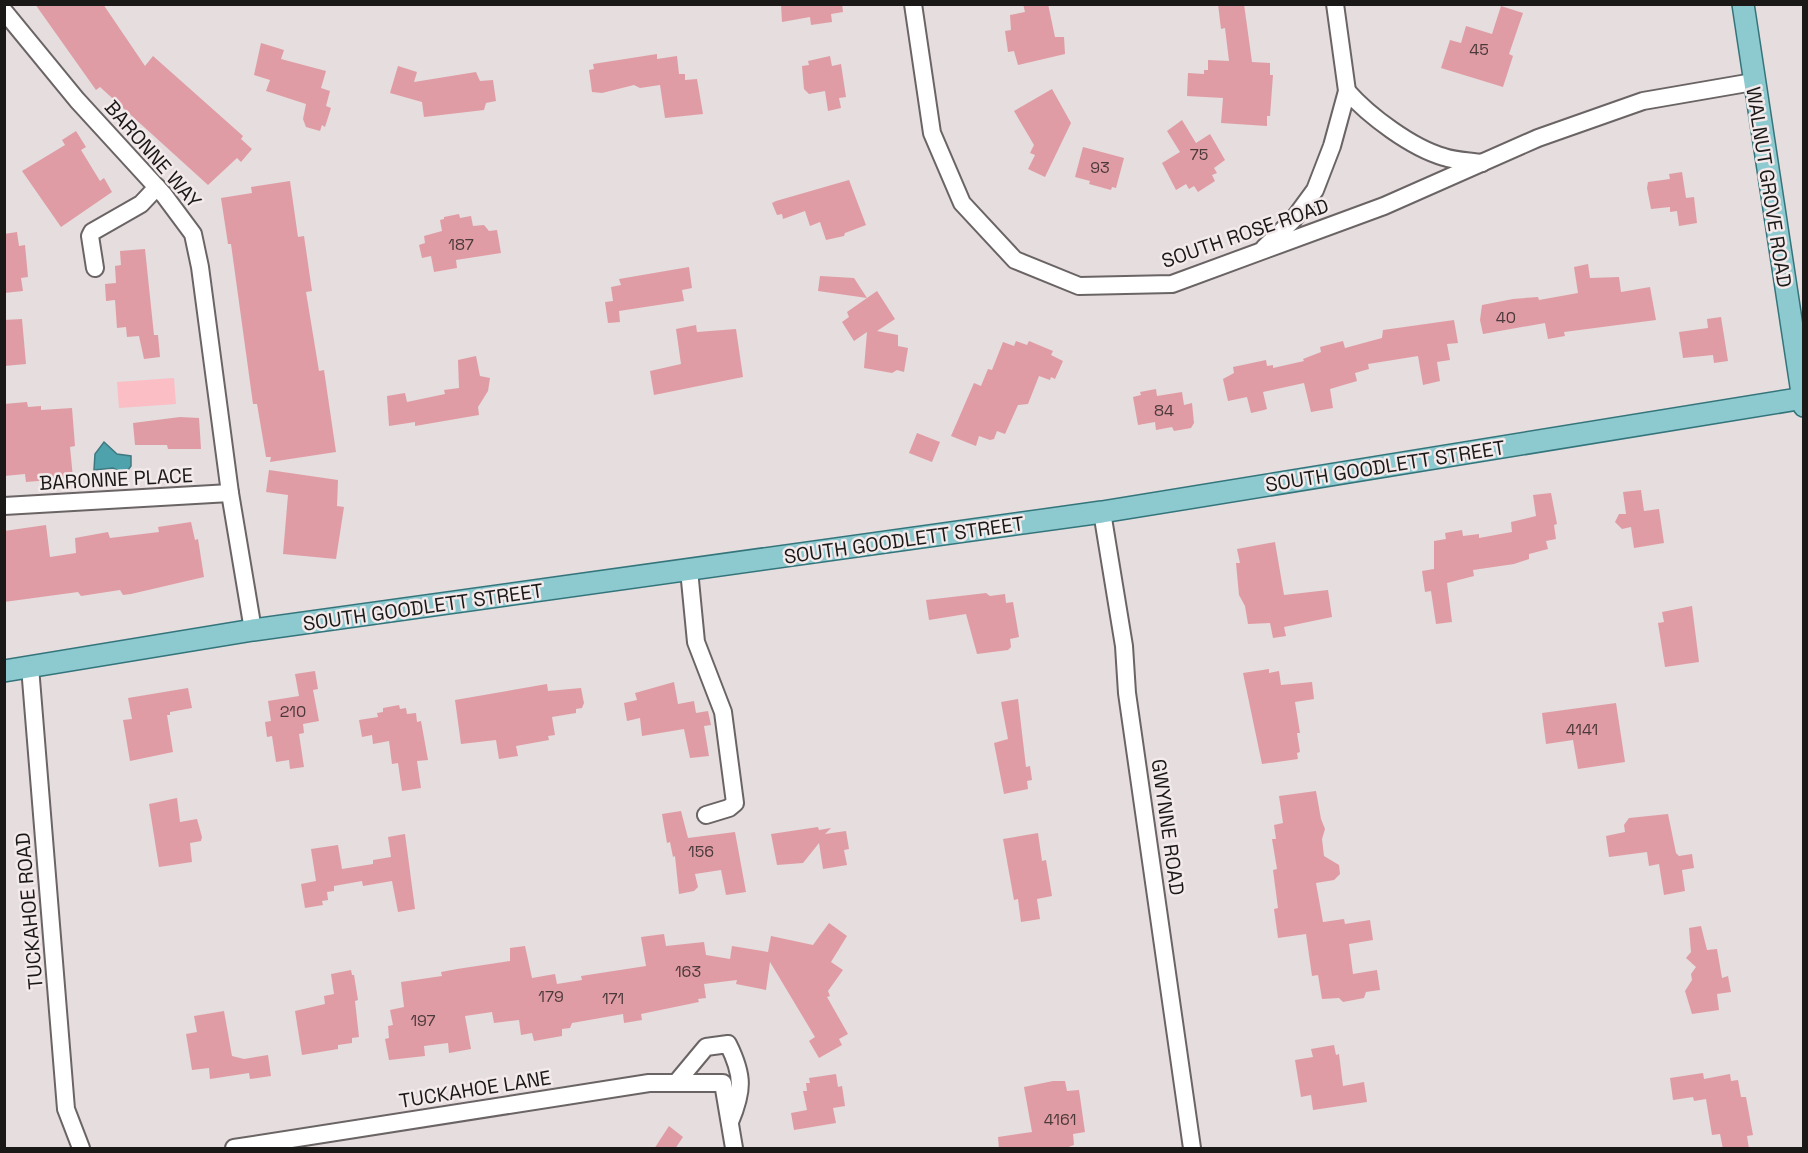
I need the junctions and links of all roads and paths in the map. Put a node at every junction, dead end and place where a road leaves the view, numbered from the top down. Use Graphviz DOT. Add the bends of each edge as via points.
graph roads {
  1 [pos="914,4"];
  2 [pos="1335,4"];
  3 [pos="1743,4"];
  4 [pos="4,11"];
  5 [pos="1753,82"];
  6 [pos="1347,91"];
  7 [pos="1482,163"];
  8 [pos="157,187"];
  9 [pos="1258,254"];
  10 [pos="94,268"];
  11 [pos="1803,400"];
  12 [pos="230,493"];
  13 [pos="4,506"];
  14 [pos="1102,512"];
  15 [pos="689,570"];
  16 [pos="253,630"];
  17 [pos="30,667"];
  18 [pos="4,671"];
  19 [pos="706,815"];
  20 [pos="676,1083"];
  21 [pos="729,1123"];
  22 [pos="81,1149"];
  23 [pos="234,1149"];
  24 [pos="734,1149"];
  25 [pos="1192,1149"];
  1 -- 9 [label="street, SOUTH ROSE ROAD" via="932,133 962,203 1015,260 1079,286 1160,285"];
  2 -- 6 [label="street"];
  3 -- 5 [label="main road, WALNUT GROVE ROAD"];
  4 -- 8 [label="street, BARONNE WAY" via="77,100"];
  5 -- 7 [label="street, SOUTH ROSE ROAD" via="1643,101 1538,138"];
  5 -- 11 [label="main road, WALNUT GROVE ROAD"];
  6 -- 7 [label="street" via="1368,114 1401,135 1443,157"];
  6 -- 9 [label="street" via="1315,190 1293,220"];
  7 -- 9 [label="street, SOUTH ROSE ROAD"];
  8 -- 10 [label="street" via="141,204 92,232"];
  8 -- 12 [label="street, BARONNE WAY" via="193,234"];
  11 -- 14 [label="main road, SOUTH GOODLETT STREET"];
  12 -- 13 [label="street, BARONNE PLACE"];
  12 -- 16 [label="street, BARONNE WAY"];
  14 -- 15 [label="main road, SOUTH GOODLETT STREET"];
  14 -- 25 [label="street, GWYNNE ROAD" via="1124,646 1127,693"];
  15 -- 16 [label="main road, SOUTH GOODLETT STREET"];
  15 -- 19 [label="street" via="696,642 723,712 735,803"];
  16 -- 17 [label="main road, SOUTH GOODLETT STREET"];
  17 -- 18 [label="main road, SOUTH GOODLETT STREET"];
  17 -- 22 [label="street, TUCKAHOE ROAD" via="66,1110"];
  20 -- 21 [label="street, TUCKAHOE LANE" via="723,1083"];
  20 -- 21 [label="street" via="706,1047 728,1044 739,1066 740,1096"];
  20 -- 23 [label="street, TUCKAHOE LANE" via="650,1083"];
  21 -- 24 [label="street"];
}
